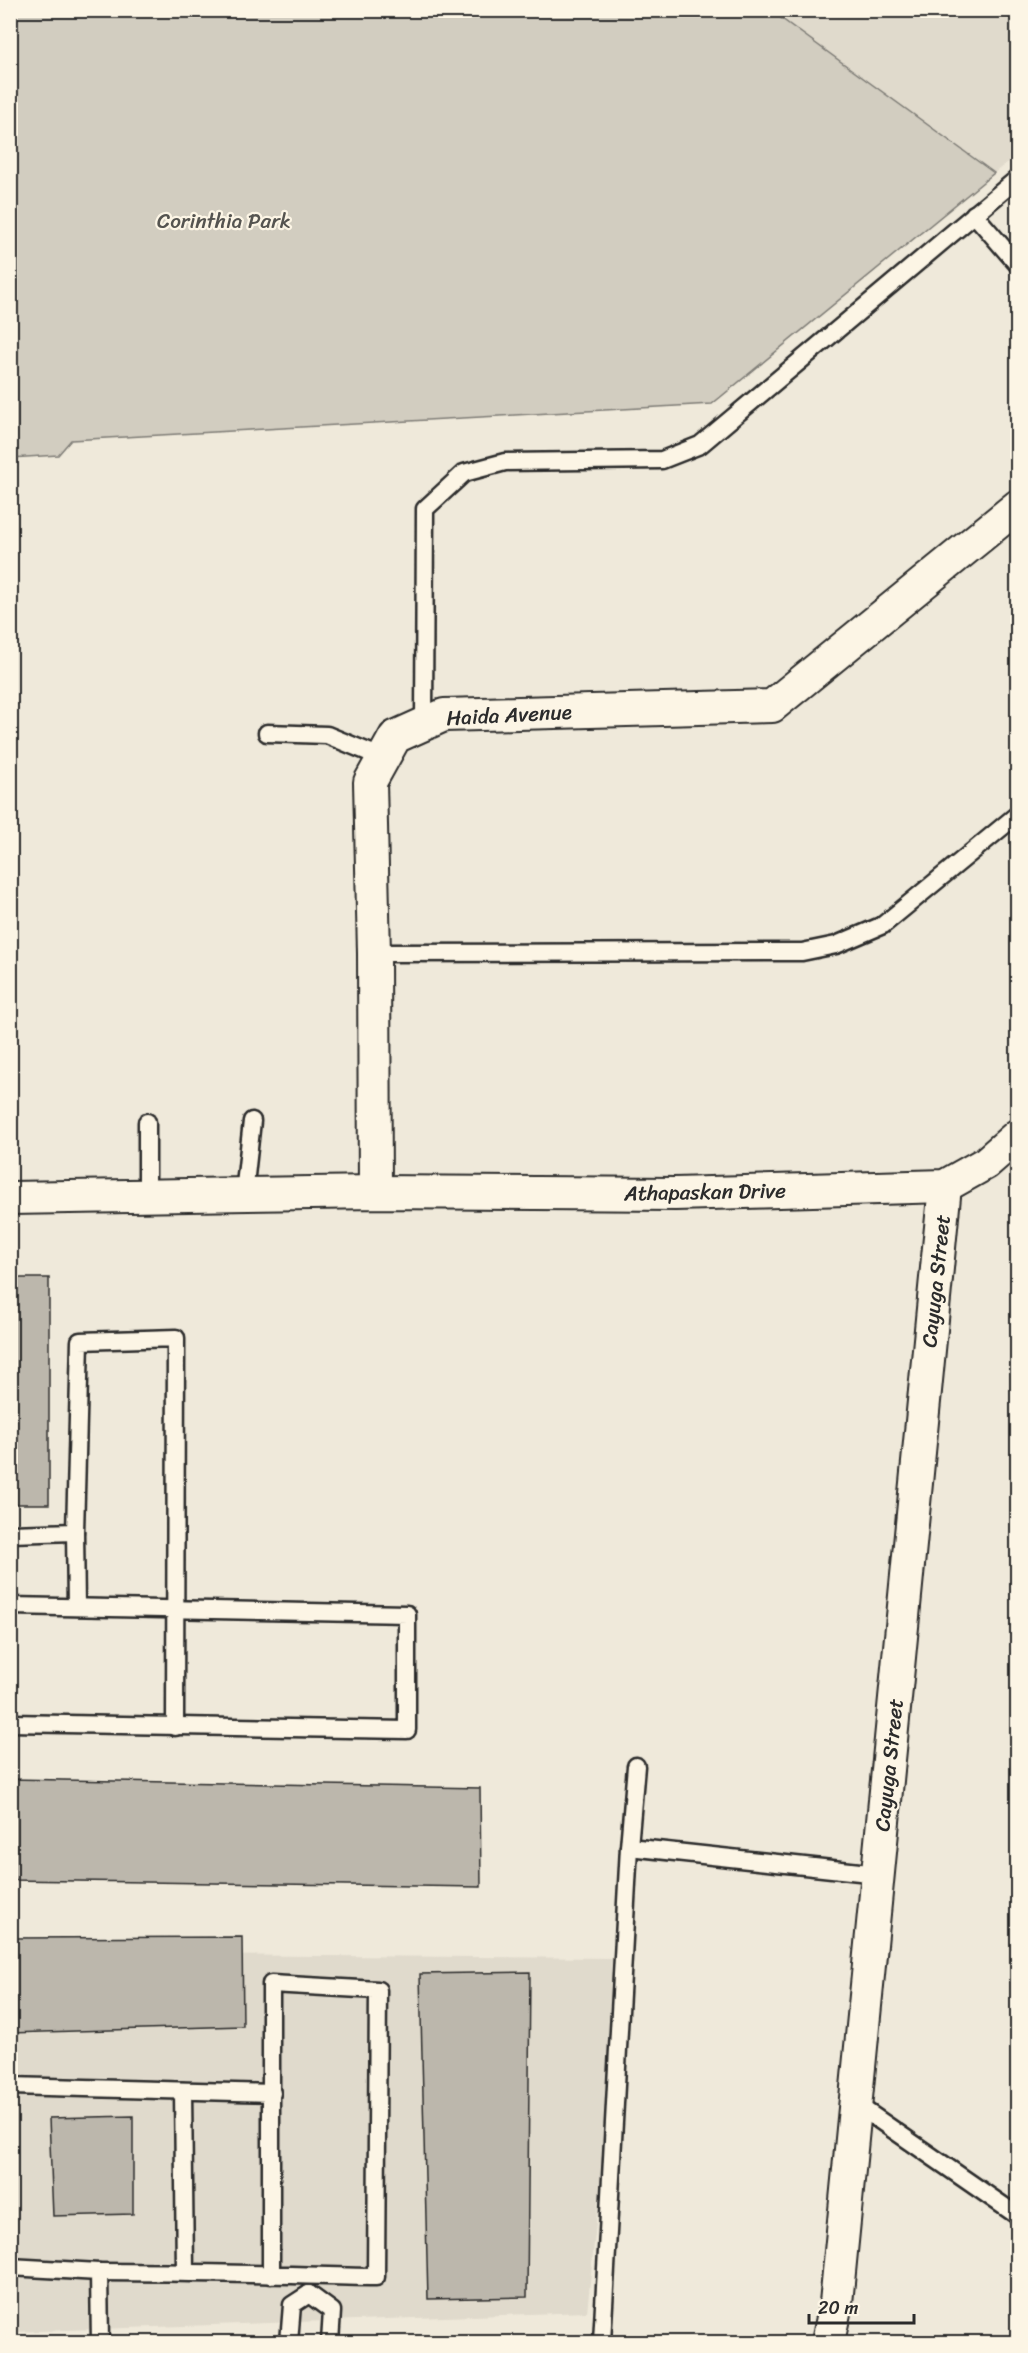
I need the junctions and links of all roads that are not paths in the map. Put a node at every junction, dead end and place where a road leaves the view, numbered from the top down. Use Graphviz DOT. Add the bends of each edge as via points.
graph roads {
  1 [pos="1017,178"];
  2 [pos="974,214"];
  3 [pos="1017,265"];
  4 [pos="1017,506"];
  5 [pos="424,724"];
  6 [pos="267,732"];
  7 [pos="383,758"];
  8 [pos="1017,814"];
  9 [pos="374,952"];
  10 [pos="252,1121"];
  11 [pos="147,1122"];
  12 [pos="1017,1135"];
  13 [pos="945,1186"];
  14 [pos="375,1192"];
  15 [pos="244,1194"];
  16 [pos="147,1197"];
  17 [pos="10,1198"];
  18 [pos="75,1532"];
  19 [pos="10,1534"];
  20 [pos="10,1606"];
  21 [pos="76,1606"];
  22 [pos="176,1611"];
  23 [pos="10,1723"];
  24 [pos="175,1727"];
  25 [pos="636,1766"];
  26 [pos="629,1847"];
  27 [pos="878,1874"];
  28 [pos="10,2086"];
  29 [pos="183,2091"];
  30 [pos="272,2093"];
  31 [pos="856,2104"];
  32 [pos="1017,2216"];
  33 [pos="10,2267"];
  34 [pos="99,2272"];
  35 [pos="185,2272"];
  36 [pos="271,2275"];
  37 [pos="308,2276"];
  38 [pos="309,2294"];
  39 [pos="100,2343"];
  40 [pos="289,2343"];
  41 [pos="330,2343"];
  42 [pos="602,2343"];
  43 [pos="828,2343"];
  1 -- 2 [label="lane"];
  2 -- 3 [label="lane"];
  2 -- 5 [label="lane" via="700,445 662,460 505,462 464,473 425,509"];
  4 -- 5 [label="street, Haida Avenue" via="772,706 444,715"];
  5 -- 7 [label="street, Haida Avenue" via="395,737"];
  6 -- 7 [label="lane" via="327,735"];
  7 -- 9 [label="street, Haida Avenue" via="370,782"];
  8 -- 9 [label="lane" via="883,925 836,945 802,952"];
  9 -- 14 [label="street, Haida Avenue"];
  10 -- 15 [label="lane"];
  11 -- 16 [label="lane"];
  12 -- 13 [label="street, Athapaskan Drive" via="986,1163"];
  13 -- 14 [label="street, Athapaskan Drive" via="675,1194"];
  13 -- 27 [label="street, Cayuga Street"];
  14 -- 15 [label="street, Athapaskan Drive"];
  15 -- 16 [label="street, Athapaskan Drive"];
  16 -- 17 [label="street, Athapaskan Drive"];
  18 -- 19 [label="lane"];
  18 -- 21 [label="lane"];
  18 -- 22 [label="lane" via="80,1341 176,1338"];
  20 -- 21 [label="lane"];
  21 -- 22 [label="lane"];
  22 -- 24 [label="lane"];
  22 -- 24 [label="lane" via="407,1614 407,1730"];
  23 -- 24 [label="lane"];
  25 -- 26 [label="lane"];
  26 -- 27 [label="lane"];
  26 -- 42 [label="lane"];
  27 -- 31 [label="street, Cayuga Street"];
  28 -- 29 [label="lane"];
  29 -- 30 [label="lane"];
  29 -- 35 [label="lane"];
  30 -- 36 [label="lane"];
  30 -- 37 [label="lane" via="271,1984 378,1990 376,2277"];
  31 -- 32 [label="lane"];
  31 -- 43 [label="street, Cayuga Street" via="836,2303"];
  33 -- 34 [label="lane"];
  34 -- 35 [label="lane"];
  34 -- 39 [label="lane"];
  35 -- 36 [label="lane"];
  36 -- 37 [label="lane"];
  37 -- 38 [label="lane"];
  38 -- 40 [label="lane" via="292,2305"];
  38 -- 41 [label="lane" via="332,2311"];
}
